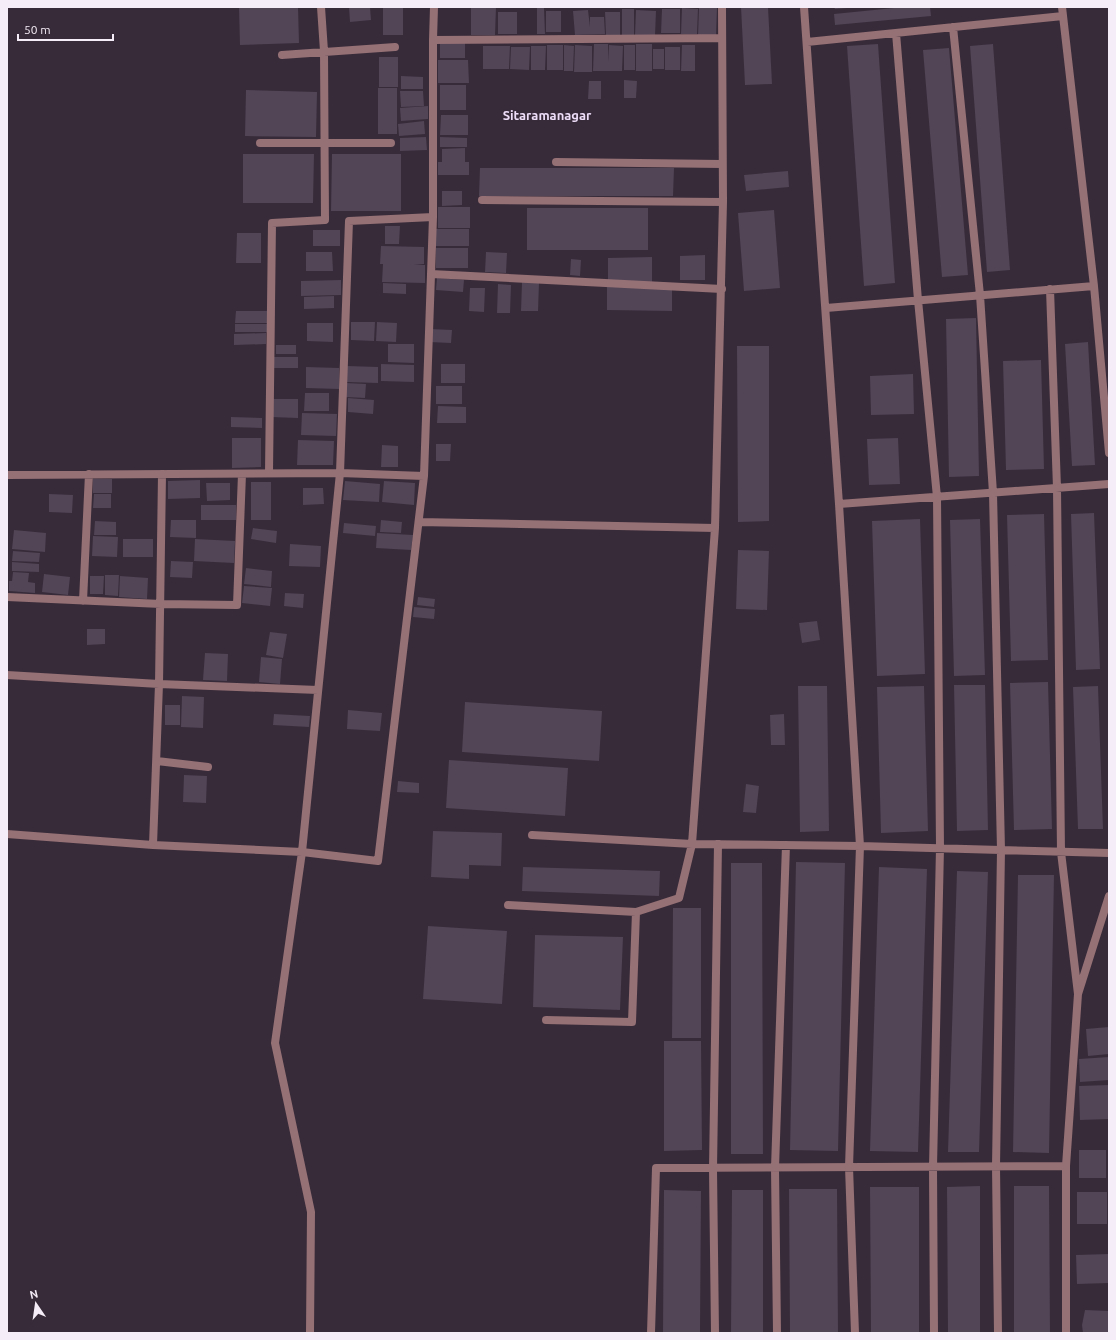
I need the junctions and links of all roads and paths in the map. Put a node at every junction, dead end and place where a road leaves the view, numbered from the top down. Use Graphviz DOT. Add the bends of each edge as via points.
graph roads {
  1 [pos="321,7"];
  2 [pos="434,7"];
  3 [pos="722,7"];
  4 [pos="804,7"];
  5 [pos="1062,7"];
  6 [pos="1063,16"];
  7 [pos="953,27"];
  8 [pos="896,33"];
  9 [pos="722,38"];
  10 [pos="433,40"];
  11 [pos="807,42"];
  12 [pos="395,47"];
  13 [pos="324,51"];
  14 [pos="282,55"];
  15 [pos="324,142"];
  16 [pos="260,143"];
  17 [pos="391,143"];
  18 [pos="556,162"];
  19 [pos="722,164"];
  20 [pos="482,200"];
  21 [pos="723,202"];
  22 [pos="433,218"];
  23 [pos="431,274"];
  24 [pos="1094,286"];
  25 [pos="722,289"];
  26 [pos="1050,289"];
  27 [pos="980,295"];
  28 [pos="918,300"];
  29 [pos="826,308"];
  30 [pos="1109,453"];
  31 [pos="269,473"];
  32 [pos="340,473"];
  33 [pos="89,474"];
  34 [pos="162,474"];
  35 [pos="242,474"];
  36 [pos="7,475"];
  37 [pos="424,476"];
  38 [pos="1109,484"];
  39 [pos="1057,488"];
  40 [pos="993,493"];
  41 [pos="937,497"];
  42 [pos="840,504"];
  43 [pos="419,522"];
  44 [pos="715,528"];
  45 [pos="7,597"];
  46 [pos="83,600"];
  47 [pos="161,604"];
  48 [pos="7,675"];
  49 [pos="159,684"];
  50 [pos="318,690"];
  51 [pos="157,762"];
  52 [pos="208,767"];
  53 [pos="7,834"];
  54 [pos="532,835"];
  55 [pos="692,844"];
  56 [pos="718,844"];
  57 [pos="153,845"];
  58 [pos="786,845"];
  59 [pos="860,846"];
  60 [pos="940,848"];
  61 [pos="1001,850"];
  62 [pos="302,852"];
  63 [pos="1061,852"];
  64 [pos="1109,853"];
  65 [pos="1109,896"];
  66 [pos="508,905"];
  67 [pos="636,912"];
  68 [pos="1078,994"];
  69 [pos="546,1020"];
  70 [pos="996,1166"];
  71 [pos="1066,1166"];
  72 [pos="849,1167"];
  73 [pos="933,1167"];
  74 [pos="775,1168"];
  75 [pos="713,1169"];
  76 [pos="310,1333"];
  77 [pos="651,1333"];
  78 [pos="715,1333"];
  79 [pos="777,1333"];
  80 [pos="855,1333"];
  81 [pos="934,1333"];
  82 [pos="998,1333"];
  83 [pos="1066,1333"];
  1 -- 13 [label="street"];
  2 -- 10 [label="street"];
  3 -- 9 [label="street"];
  4 -- 11 [label="street"];
  5 -- 6 [label="street"];
  6 -- 7 [label="street"];
  6 -- 24 [label="street"];
  7 -- 8 [label="street"];
  7 -- 27 [label="street"];
  8 -- 11 [label="street"];
  8 -- 28 [label="street"];
  9 -- 10 [label="street"];
  9 -- 19 [label="street"];
  10 -- 22 [label="street"];
  11 -- 29 [label="street"];
  12 -- 13 [label="street"];
  13 -- 14 [label="street"];
  13 -- 15 [label="street"];
  15 -- 16 [label="street"];
  15 -- 17 [label="street"];
  15 -- 31 [label="street" via="325,220 272,223"];
  18 -- 19 [label="street"];
  19 -- 21 [label="street"];
  20 -- 21 [label="street"];
  21 -- 25 [label="street"];
  22 -- 23 [label="street"];
  22 -- 32 [label="street" via="349,221"];
  23 -- 25 [label="street"];
  23 -- 37 [label="street"];
  24 -- 26 [label="street"];
  24 -- 30 [label="street"];
  25 -- 44 [label="street"];
  26 -- 27 [label="street"];
  26 -- 39 [label="street"];
  27 -- 28 [label="street"];
  27 -- 40 [label="street"];
  28 -- 29 [label="street"];
  28 -- 41 [label="street"];
  29 -- 42 [label="street"];
  31 -- 32 [label="street"];
  31 -- 35 [label="street"];
  32 -- 37 [label="street"];
  32 -- 50 [label="street"];
  33 -- 34 [label="street"];
  33 -- 36 [label="street"];
  33 -- 46 [label="street"];
  34 -- 35 [label="street"];
  34 -- 47 [label="street"];
  35 -- 47 [label="street" via="237,606"];
  37 -- 43 [label="street"];
  38 -- 39 [label="street"];
  39 -- 40 [label="street"];
  39 -- 63 [label="street"];
  40 -- 41 [label="street"];
  40 -- 61 [label="street"];
  41 -- 42 [label="street"];
  41 -- 60 [label="street"];
  42 -- 59 [label="street"];
  43 -- 44 [label="street"];
  43 -- 62 [label="street" via="378,860"];
  44 -- 55 [label="street"];
  45 -- 46 [label="street"];
  46 -- 47 [label="street"];
  47 -- 49 [label="street"];
  48 -- 49 [label="street"];
  49 -- 50 [label="street"];
  49 -- 51 [label="street"];
  50 -- 62 [label="street"];
  51 -- 52 [label="street"];
  51 -- 57 [label="street"];
  53 -- 57 [label="street"];
  54 -- 55 [label="street"];
  55 -- 56 [label="street"];
  55 -- 67 [label="street" via="679,898"];
  56 -- 58 [label="street"];
  56 -- 75 [label="street"];
  57 -- 62 [label="street"];
  58 -- 59 [label="street"];
  58 -- 74 [label="street"];
  59 -- 60 [label="street"];
  59 -- 72 [label="street"];
  60 -- 61 [label="street"];
  60 -- 73 [label="street"];
  61 -- 63 [label="street"];
  61 -- 70 [label="street"];
  62 -- 76 [label="street" via="275,1043 311,1212"];
  63 -- 64 [label="street"];
  63 -- 68 [label="street"];
  65 -- 68 [label="street"];
  66 -- 67 [label="street"];
  67 -- 69 [label="street" via="632,1022"];
  68 -- 71 [label="street"];
  70 -- 71 [label="street"];
  70 -- 73 [label="street"];
  70 -- 82 [label="street"];
  71 -- 83 [label="street"];
  72 -- 73 [label="street"];
  72 -- 74 [label="street"];
  72 -- 80 [label="street"];
  73 -- 81 [label="street"];
  74 -- 75 [label="street"];
  74 -- 79 [label="street"];
  75 -- 77 [label="street" via="656,1168"];
  75 -- 78 [label="street"];
}
